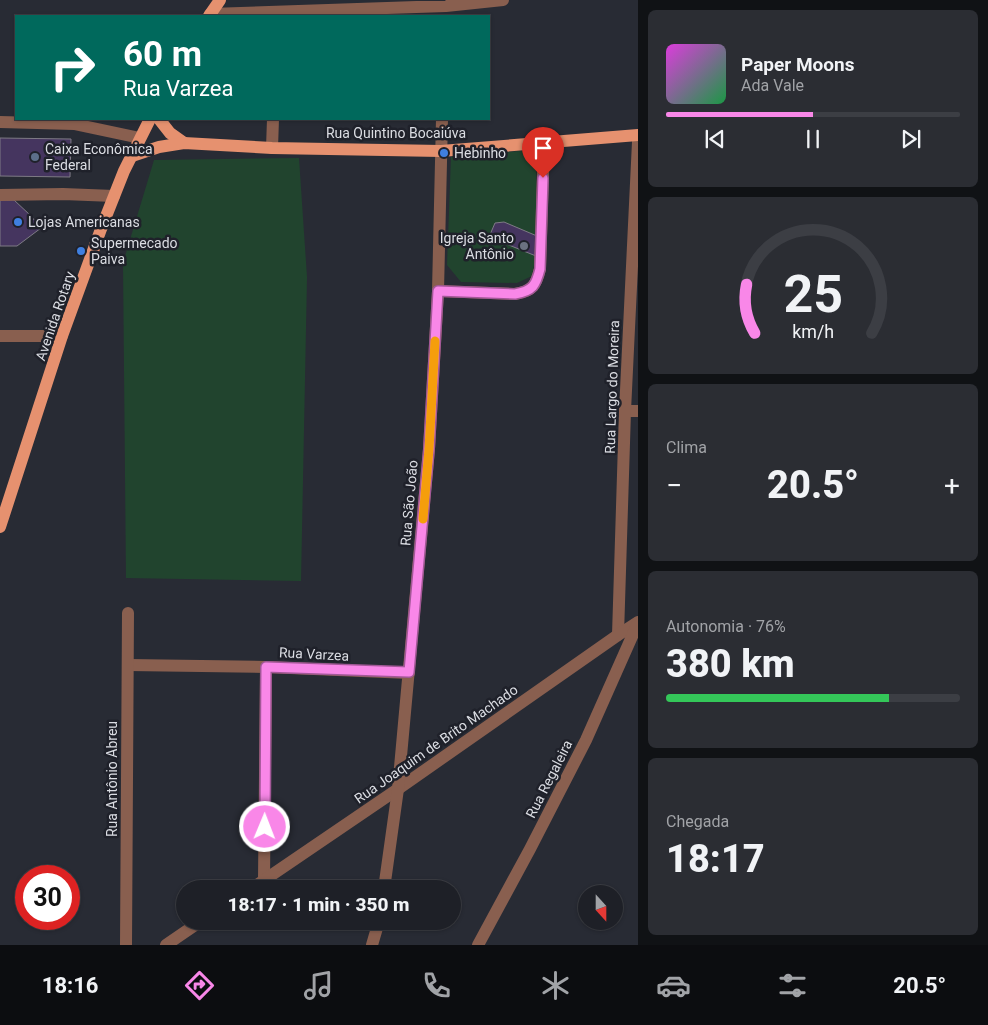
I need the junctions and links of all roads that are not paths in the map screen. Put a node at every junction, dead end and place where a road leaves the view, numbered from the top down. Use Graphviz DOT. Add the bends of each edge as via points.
graph roads {
  1 [pos="220,0"];
  2 [pos="503,0"];
  3 [pos="446,7"];
  4 [pos="277,14"];
  5 [pos="210,15"];
  6 [pos="149,120"];
  7 [pos="160,120"];
  8 [pos="274,120"];
  9 [pos="442,120"];
  10 [pos="0,122"];
  11 [pos="638,135"];
  12 [pos="140,138"];
  13 [pos="544,142"];
  14 [pos="638,142"];
  15 [pos="184,144"];
  16 [pos="272,148"];
  17 [pos="441,151"];
  18 [pos="132,156"];
  19 [pos="0,195"];
  20 [pos="114,196"];
  21 [pos="438,291"];
  22 [pos="0,336"];
  23 [pos="62,336"];
  24 [pos="632,411"];
  25 [pos="0,527"];
  26 [pos="128,613"];
  27 [pos="638,623"];
  28 [pos="618,634"];
  29 [pos="128,665"];
  30 [pos="266,667"];
  31 [pos="409,672"];
  32 [pos="398,789"];
  33 [pos="264,880"];
  34 [pos="385,880"];
  35 [pos="188,930"];
  36 [pos="376,930"];
  37 [pos="126,945"];
  38 [pos="166,945"];
  39 [pos="372,945"];
  40 [pos="478,945"];
  1 -- 5 [label="main road"];
  2 -- 3 [label="street"];
  3 -- 4 [label="street"];
  4 -- 5 [label="street"];
  6 -- 12 [label="main road, Avenida Rotary"];
  7 -- 15 [label="main road"];
  8 -- 16 [label="street"];
  9 -- 17 [label="street, Rua São João"];
  10 -- 12 [label="street" via="74,124"];
  11 -- 13 [label="main road, Rua Quintino Bocaiúva"];
  12 -- 18 [label="main road, Avenida Rotary"];
  13 -- 17 [label="main road, Rua Quintino Bocaiúva"];
  13 -- 21 [label="street" via="537,281 532,288 515,294"];
  14 -- 24 [label="street, Rua Largo do Moreira"];
  15 -- 16 [label="main road, Rua Quintino Bocaiúva"];
  15 -- 18 [label="main road, Rua Quintino Bocaiúva" via="159,147"];
  16 -- 17 [label="main road, Rua Quintino Bocaiúva"];
  17 -- 21 [label="street, Rua São João"];
  18 -- 20 [label="main road, Avenida Rotary"];
  19 -- 20 [label="street"];
  20 -- 23 [label="main road, Avenida Rotary"];
  21 -- 31 [label="street, Rua São João" via="429,449"];
  22 -- 23 [label="street"];
  23 -- 25 [label="main road, Avenida Rotary"];
  24 -- 28 [label="street, Rua Largo do Moreira"];
  26 -- 29 [label="street, Rua Antônio Abreu"];
  27 -- 28 [label="street, Rua Joaquim de Brito Machado"];
  27 -- 40 [label="street, Rua Regaleira" via="586,740"];
  28 -- 32 [label="street, Rua Joaquim de Brito Machado"];
  29 -- 30 [label="street, Rua Varzea"];
  29 -- 37 [label="street, Rua Antônio Abreu"];
  30 -- 31 [label="street, Rua Varzea"];
  30 -- 33 [label="street"];
  31 -- 32 [label="street, Rua São João"];
  32 -- 33 [label="street, Rua Joaquim de Brito Machado"];
  32 -- 34 [label="street, Rua São João"];
  35 -- 38 [label="street"];
  36 -- 39 [label="street"];
}
